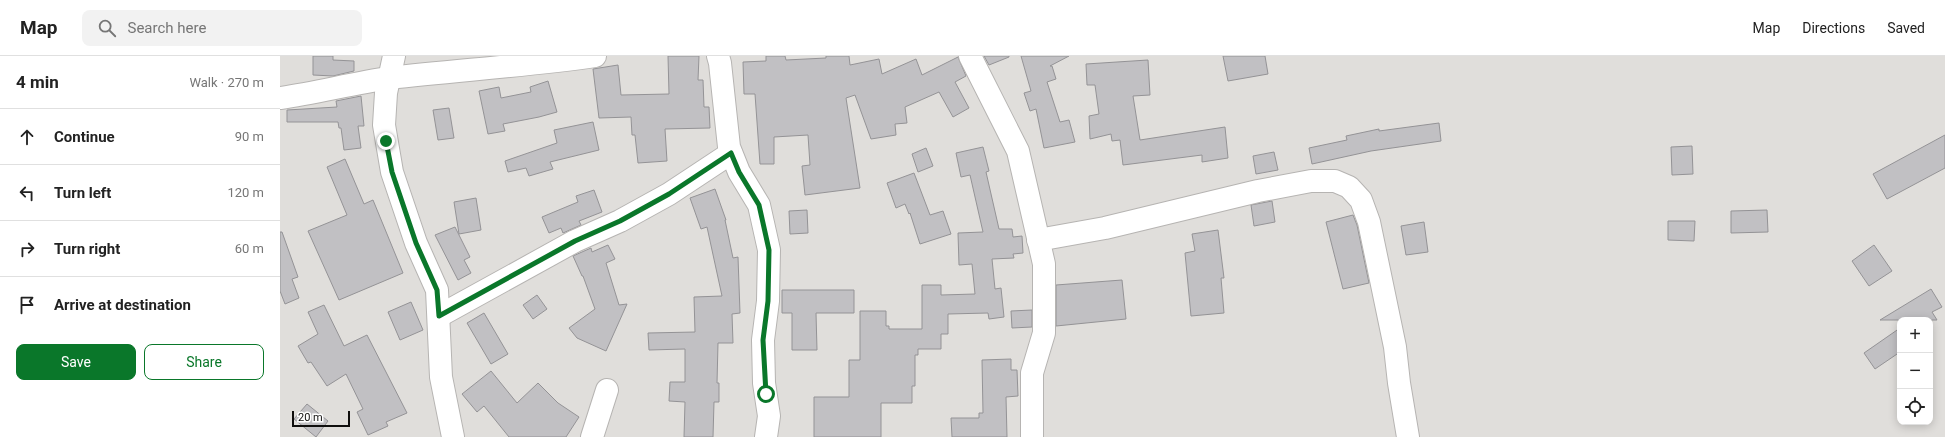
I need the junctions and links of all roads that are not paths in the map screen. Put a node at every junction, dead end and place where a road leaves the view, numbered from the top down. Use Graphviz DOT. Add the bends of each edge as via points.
graph roads {
  1 [pos="394,56"];
  2 [pos="595,56"];
  3 [pos="718,56"];
  4 [pos="970,56"];
  5 [pos="389,78"];
  6 [pos="280,98"];
  7 [pos="731,153"];
  8 [pos="1038,240"];
  9 [pos="439,316"];
  10 [pos="607,390"];
  11 [pos="454,437"];
  12 [pos="592,437"];
  13 [pos="766,437"];
  14 [pos="1032,437"];
  15 [pos="1408,437"];
  1 -- 5 [label="street"];
  2 -- 5 [label="street" via="558,62"];
  3 -- 7 [label="street"];
  4 -- 8 [label="street" via="1018,151"];
  5 -- 6 [label="street"];
  5 -- 9 [label="street" via="384,125 392,172 416,243 437,290"];
  7 -- 9 [label="street" via="675,190 620,221 575,241"];
  7 -- 13 [label="street" via="759,205 769,250 768,301 763,340 764,383 769,416"];
  8 -- 14 [label="street" via="1044,264 1044,333 1032,373"];
  8 -- 15 [label="street" via="1105,228 1258,191 1311,181 1334,181 1349,187 1361,200 1369,222 1395,347"];
  9 -- 11 [label="street" via="441,378"];
  10 -- 12 [label="street"];
}
